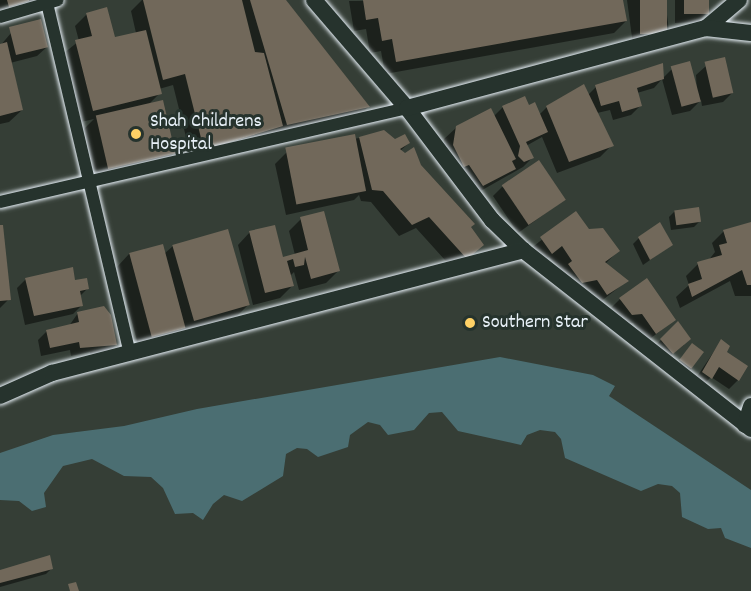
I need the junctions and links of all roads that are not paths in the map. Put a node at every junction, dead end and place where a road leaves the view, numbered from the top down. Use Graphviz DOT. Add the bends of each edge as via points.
graph roads {
  1 [pos="314,0"];
  2 [pos="739,0"];
  3 [pos="52,2"];
  4 [pos="0,17"];
  5 [pos="706,28"];
  6 [pos="751,33"];
  7 [pos="408,108"];
  8 [pos="89,180"];
  9 [pos="0,202"];
  10 [pos="523,250"];
  11 [pos="130,353"];
  12 [pos="0,396"];
  13 [pos="751,406"];
  14 [pos="748,427"];
  1 -- 7 [label="main road"];
  2 -- 5 [label="main road"];
  3 -- 4 [label="street"];
  3 -- 8 [label="street"];
  5 -- 6 [label="main road"];
  5 -- 7 [label="main road"];
  7 -- 8 [label="street"];
  7 -- 10 [label="main road" via="492,220"];
  8 -- 9 [label="street"];
  8 -- 11 [label="street"];
  10 -- 11 [label="main road"];
  10 -- 14 [label="main road"];
  11 -- 12 [label="main road" via="52,373"];
  13 -- 14 [label="main road"];
}
